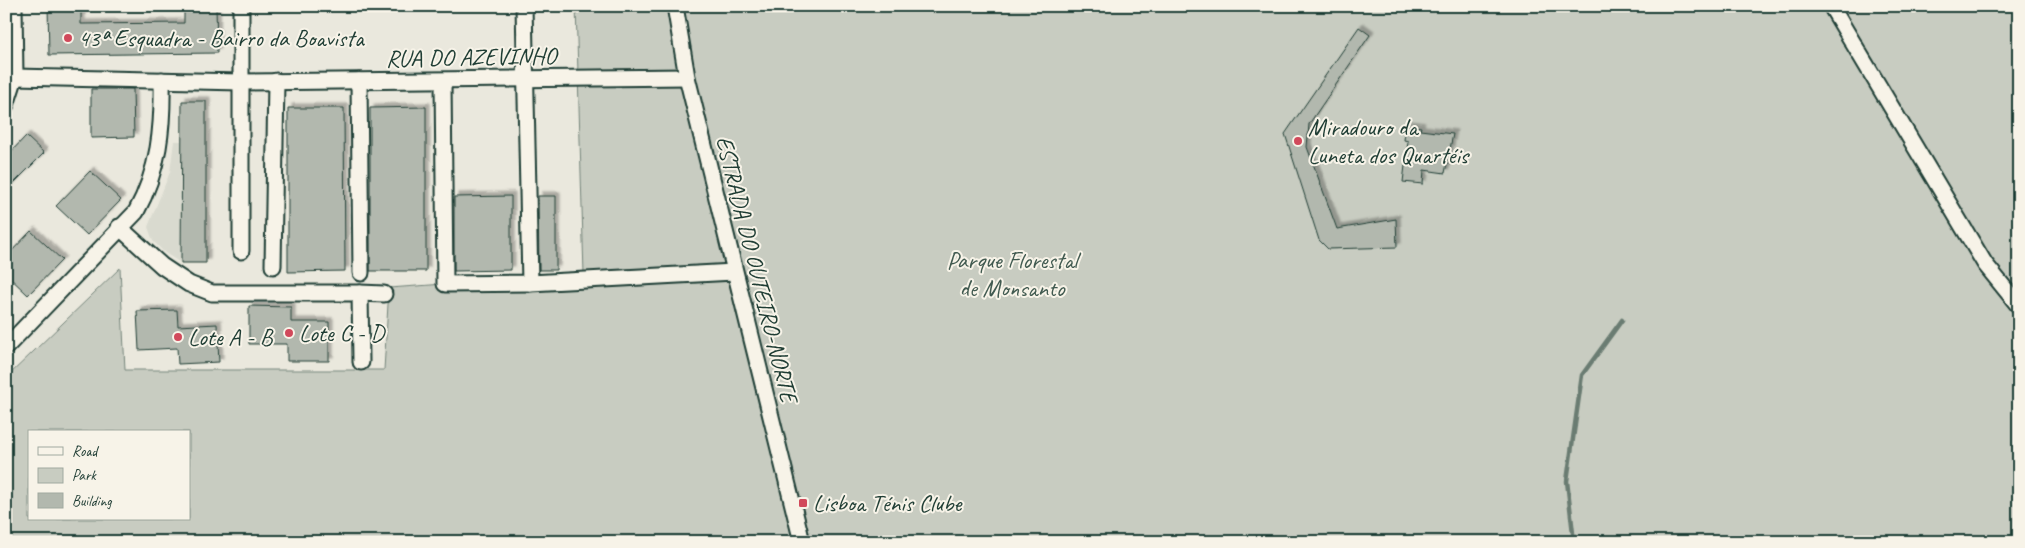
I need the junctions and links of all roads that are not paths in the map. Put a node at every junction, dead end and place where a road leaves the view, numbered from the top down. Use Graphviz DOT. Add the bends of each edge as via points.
graph roads {
  1 [pos="14,6"];
  2 [pos="241,6"];
  3 [pos="524,6"];
  4 [pos="675,6"];
  5 [pos="1831,6"];
  6 [pos="15,77"];
  7 [pos="687,77"];
  8 [pos="525,79"];
  9 [pos="162,80"];
  10 [pos="443,80"];
  11 [pos="276,81"];
  12 [pos="359,81"];
  13 [pos="241,82"];
  14 [pos="6,105"];
  15 [pos="119,227"];
  16 [pos="241,251"];
  17 [pos="274,266"];
  18 [pos="734,272"];
  19 [pos="361,273"];
  20 [pos="530,283"];
  21 [pos="360,294"];
  22 [pos="384,294"];
  23 [pos="2019,306"];
  24 [pos="6,347"];
  25 [pos="361,362"];
  26 [pos="802,542"];
  1 -- 6 [label="street"];
  2 -- 13 [label="street"];
  3 -- 8 [label="street"];
  4 -- 7 [label="street, ESTRADA DO OUTEIRO-NORTE"];
  5 -- 23 [label="street" via="1985,264"];
  6 -- 9 [label="street, RUA DO AZEVINHO"];
  6 -- 14 [label="street"];
  7 -- 8 [label="street, RUA DO AZEVINHO"];
  7 -- 18 [label="street, ESTRADA DO OUTEIRO-NORTE"];
  8 -- 10 [label="street, RUA DO AZEVINHO"];
  8 -- 20 [label="street"];
  9 -- 13 [label="street, RUA DO AZEVINHO"];
  9 -- 15 [label="street" via="156,167 136,212"];
  10 -- 12 [label="street, RUA DO AZEVINHO"];
  10 -- 20 [label="street" via="445,284"];
  11 -- 12 [label="street, RUA DO AZEVINHO"];
  11 -- 13 [label="street, RUA DO AZEVINHO"];
  11 -- 17 [label="street"];
  12 -- 19 [label="street"];
  13 -- 16 [label="street"];
  15 -- 21 [label="street" via="162,266 189,284 212,293"];
  15 -- 24 [label="street"];
  18 -- 20 [label="street"];
  18 -- 26 [label="street, ESTRADA DO OUTEIRO-NORTE"];
  21 -- 22 [label="street"];
  21 -- 25 [label="street"];
}
